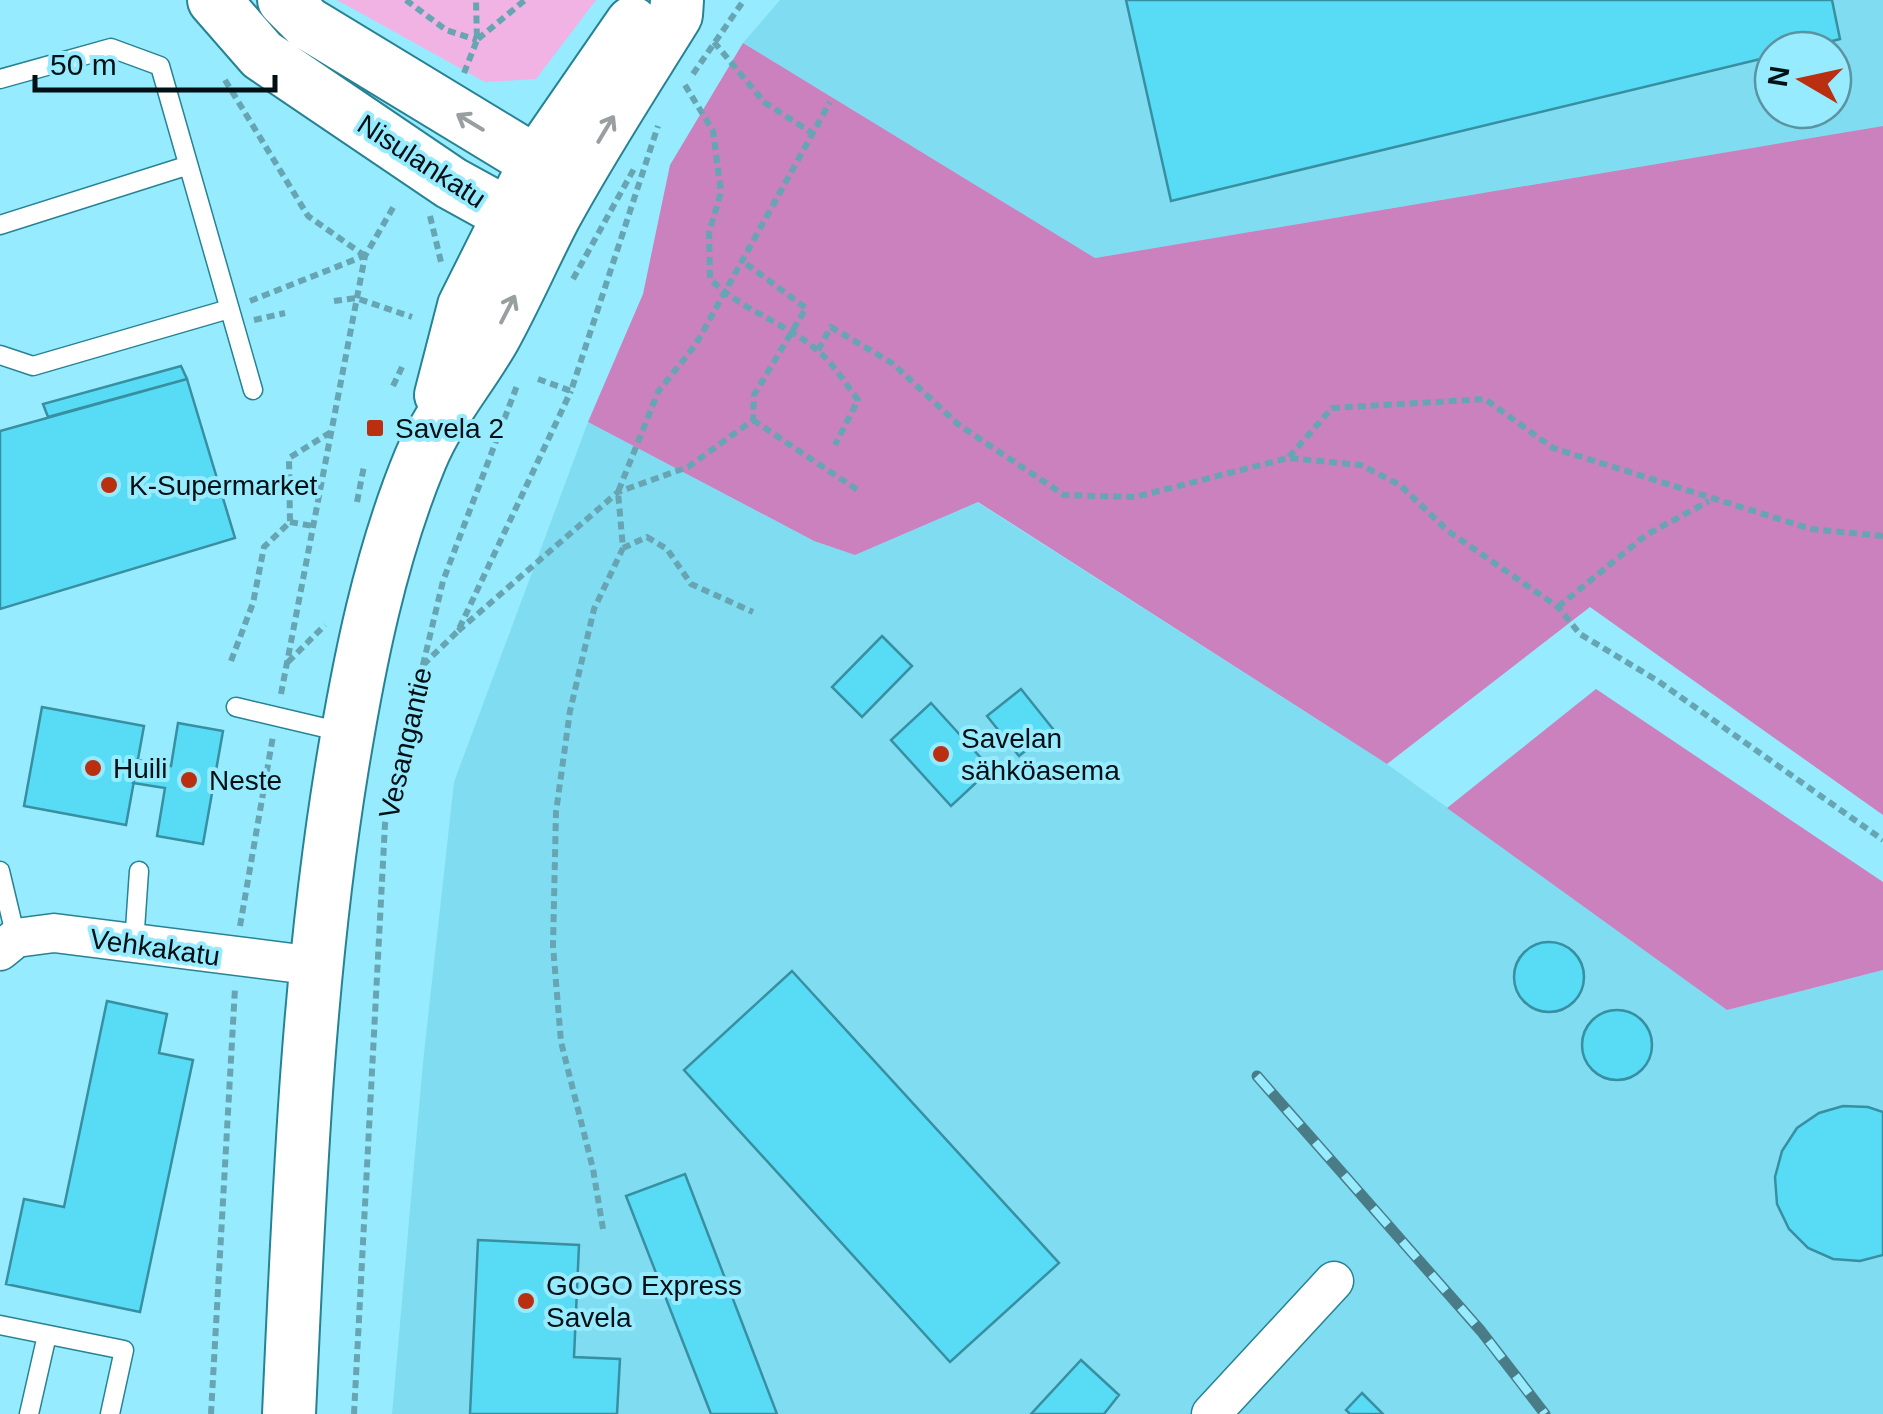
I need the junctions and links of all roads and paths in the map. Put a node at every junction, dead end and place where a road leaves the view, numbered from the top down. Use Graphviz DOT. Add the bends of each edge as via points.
graph roads {
  1 [pos="214,0"];
  2 [pos="284,0"];
  3 [pos="406,0"];
  4 [pos="476,0"];
  5 [pos="525,0"];
  6 [pos="648,0"];
  7 [pos="677,0"];
  8 [pos="744,0"];
  9 [pos="477,40"];
  10 [pos="714,42"];
  11 [pos="216,65"];
  12 [pos="0,79"];
  13 [pos="685,85"];
  14 [pos="676,98"];
  15 [pos="830,102"];
  16 [pos="812,133"];
  17 [pos="536,162"];
  18 [pos="186,166"];
  19 [pos="394,206"];
  20 [pos="428,210"];
  21 [pos="533,214"];
  22 [pos="0,225"];
  23 [pos="365,256"];
  24 [pos="740,260"];
  25 [pos="441,263"];
  26 [pos="567,291"];
  27 [pos="724,293"];
  28 [pos="356,298"];
  29 [pos="334,301"];
  30 [pos="229,309"];
  31 [pos="412,317"];
  32 [pos="793,334"];
  33 [pos="818,350"];
  34 [pos="410,351"];
  35 [pos="0,355"];
  36 [pos="521,376"];
  37 [pos="538,378"];
  38 [pos="393,386"];
  39 [pos="253,390"];
  40 [pos="570,391"];
  41 [pos="753,420"];
  42 [pos="331,432"];
  43 [pos="835,445"];
  44 [pos="1288,458"];
  45 [pos="860,491"];
  46 [pos="618,492"];
  47 [pos="1710,500"];
  48 [pos="290,522"];
  49 [pos="313,526"];
  50 [pos="1883,536"];
  51 [pos="622,548"];
  52 [pos="1558,607"];
  53 [pos="754,612"];
  54 [pos="458,631"];
  55 [pos="231,661"];
  56 [pos="423,666"];
  57 [pos="236,707"];
  58 [pos="276,717"];
  59 [pos="348,733"];
  60 [pos="1883,840"];
  61 [pos="0,871"];
  62 [pos="139,871"];
  63 [pos="8,944"];
  64 [pos="134,944"];
  65 [pos="235,958"];
  66 [pos="316,966"];
  67 [pos="603,1229"];
  68 [pos="1334,1280"];
  69 [pos="0,1325"];
  70 [pos="47,1335"];
  71 [pos="29,1414"];
  72 [pos="110,1414"];
  73 [pos="211,1414"];
  74 [pos="289,1414"];
  75 [pos="354,1414"];
  76 [pos="1210,1414"];
  1 -- 21 [label="main road, Nisulankatu" via="262,54 450,183"];
  17 -- 2 [label="main road, Nisulankatu, one-way" via="307,23"];
  3 -- 9 [label="path" via="446,30"];
  4 -- 9 [label="path"];
  5 -- 9 [label="path"];
  6 -- 17 [label="main road, Vesangantie"];
  21 -- 7 [label="main road, Vesangantie, one-way" via="676,15"];
  8 -- 10 [label="path"];
  10 -- 13 [label="path"];
  10 -- 16 [label="path" via="764,102"];
  11 -- 23 [label="path" via="308,216"];
  12 -- 18 [label="lane" via="111,48 160,66"];
  13 -- 14 [label="path"];
  13 -- 27 [label="path" via="712,131 721,192 709,233 710,279"];
  15 -- 16 [label="path"];
  16 -- 24 [label="path"];
  17 -- 21 [label="main road, Vesangantie"];
  18 -- 22 [label="lane"];
  18 -- 30 [label="lane"];
  19 -- 23 [label="path"];
  20 -- 25 [label="path"];
  21 -- 59 [label="main road, Vesangantie" via="464,306 437,421 387,562"];
  23 -- 28 [label="path"];
  23 -- 30 [label="path"];
  24 -- 27 [label="path"];
  24 -- 32 [label="path" via="806,308"];
  26 -- 40 [label="path" via="659,122"];
  27 -- 32 [label="path"];
  27 -- 46 [label="path" via="658,392"];
  28 -- 29 [label="path"];
  28 -- 31 [label="path"];
  28 -- 42 [label="path"];
  30 -- 35 [label="lane" via="33,366"];
  30 -- 39 [label="lane"];
  32 -- 33 [label="path"];
  32 -- 41 [label="path" via="754,395"];
  33 -- 43 [label="path" via="858,400"];
  33 -- 44 [label="path" via="831,327 855,338 960,425 1064,495 1135,497"];
  34 -- 38 [label="path"];
  36 -- 56 [label="path, Vesangantie" via="443,581"];
  37 -- 40 [label="path"];
  40 -- 54 [label="path"];
  41 -- 45 [label="path"];
  41 -- 46 [label="path" via="688,467"];
  42 -- 48 [label="path" via="289,458"];
  42 -- 49 [label="path"];
  44 -- 47 [label="path" via="1332,408 1484,400 1553,448"];
  44 -- 52 [label="path" via="1361,465 1400,485 1448,531"];
  46 -- 51 [label="path"];
  46 -- 54 [label="path"];
  47 -- 50 [label="path" via="1811,530"];
  47 -- 52 [label="path" via="1646,535"];
  48 -- 49 [label="path"];
  48 -- 55 [label="path" via="264,547 253,604"];
  49 -- 58 [label="path"];
  51 -- 53 [label="path" via="647,536 668,549 690,584"];
  51 -- 67 [label="path" via="594,608 556,812 553,946 561,1042"];
  52 -- 60 [label="path" via="1580,634"];
  54 -- 56 [label="path"];
  56 -- 75 [label="path, Vesangantie" via="385,824"];
  57 -- 58 [label="lane"];
  58 -- 59 [label="lane"];
  58 -- 65 [label="path"];
  59 -- 66 [label="main road, Vesangantie"];
  61 -- 63 [label="lane"];
  62 -- 64 [label="lane"];
  63 -- 64 [label="street, Vehkakatu" via="54,933"];
  64 -- 65 [label="street, Vehkakatu"];
  65 -- 66 [label="street, Vehkakatu"];
  65 -- 73 [label="path"];
  66 -- 74 [label="main road, Vesangantie"];
  68 -- 76 [label="street"];
  69 -- 70 [label="lane"];
  70 -- 71 [label="lane"];
  70 -- 72 [label="lane" via="124,1350"];
}
